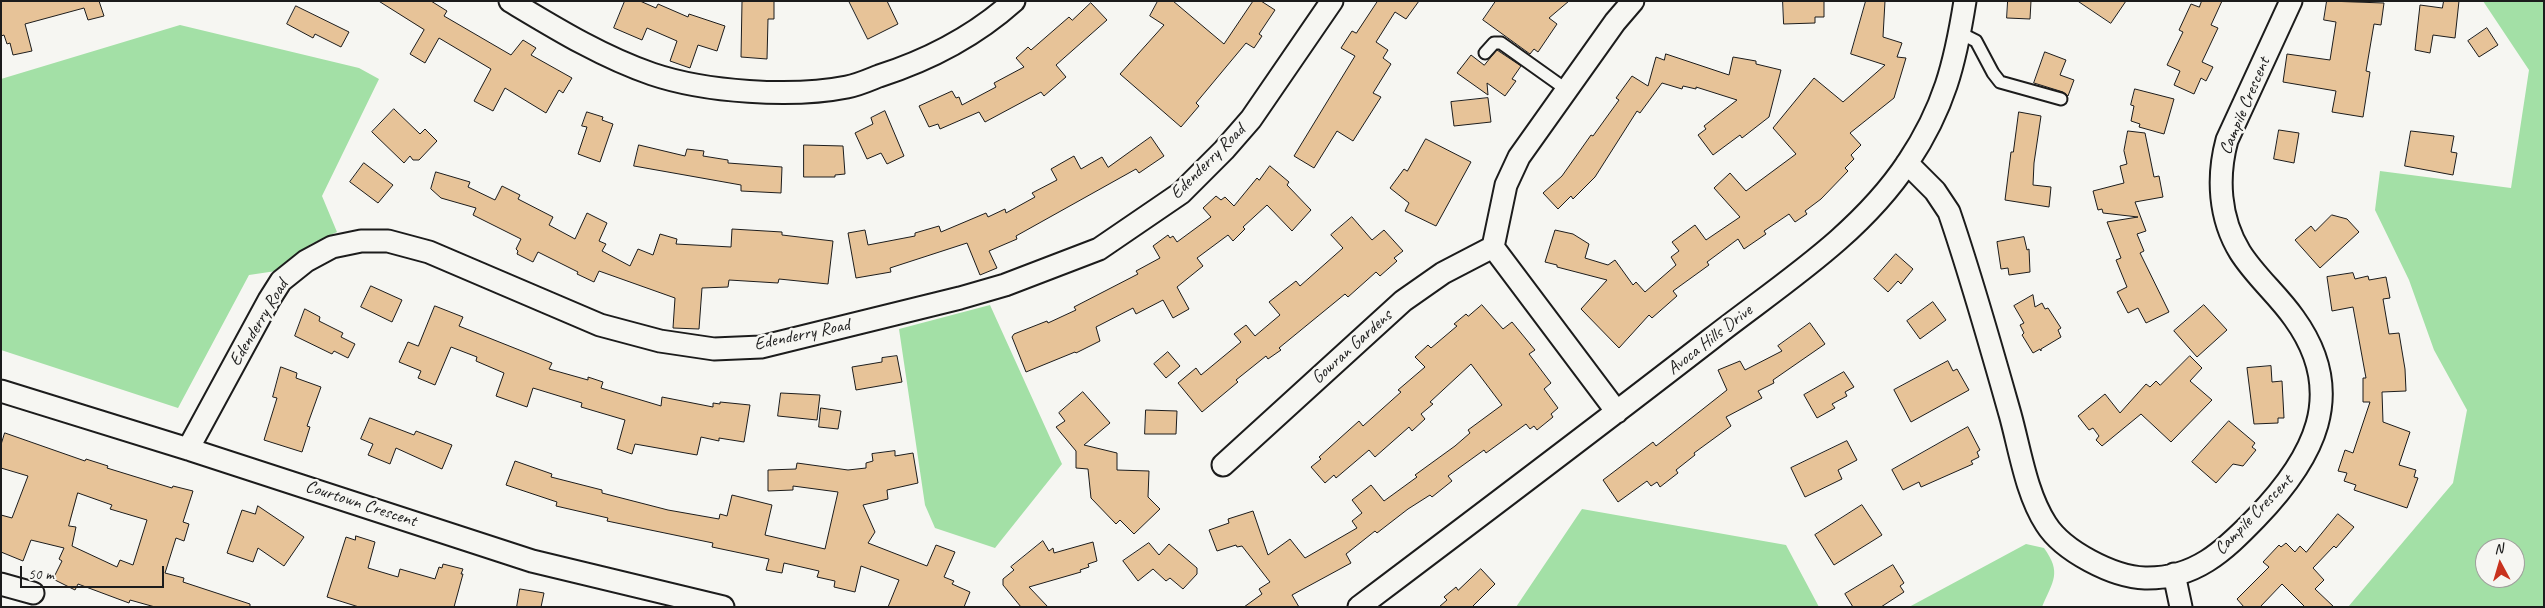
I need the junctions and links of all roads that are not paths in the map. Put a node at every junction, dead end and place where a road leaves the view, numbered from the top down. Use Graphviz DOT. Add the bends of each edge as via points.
graph roads {
  1 [pos="510,1"];
  2 [pos="1014,1"];
  3 [pos="1332,1"];
  4 [pos="1633,1"];
  5 [pos="1965,1"];
  6 [pos="2291,1"];
  7 [pos="1960,34"];
  8 [pos="1485,53"];
  9 [pos="1567,90"];
  10 [pos="2061,99"];
  11 [pos="1907,163"];
  12 [pos="1493,247"];
  13 [pos="1,391"];
  14 [pos="1617,412"];
  15 [pos="188,449"];
  16 [pos="1223,465"];
  17 [pos="2174,574"];
  18 [pos="1,584"];
  19 [pos="33,592"];
  20 [pos="723,607"];
  21 [pos="1359,607"];
  22 [pos="2181,607"];
  1 -- 2 [label="street" via="600,52 652,74 710,87 770,92 848,87 909,66 953,45 996,18"];
  3 -- 15 [label="street, Edenderry Road" via="1251,119 1224,150 1181,193 1099,249 1005,285 960,298 761,347 714,349 600,325 429,252 388,241 361,241 332,247 294,269 281,281"];
  4 -- 9 [label="street"];
  5 -- 7 [label="street, Avoca Hills Drive"];
  6 -- 17 [label="street, Campile Crescent" via="2227,140 2222,160 2221,194 2240,252 2294,318 2314,352 2321,391 2318,424 2298,469 2275,498 2225,550 2209,561"];
  7 -- 10 [label="lane" via="1976,41 2000,82"];
  7 -- 11 [label="street, Avoca Hills Drive" via="1948,84 1928,129"];
  8 -- 9 [label="lane" via="1494,43 1501,43"];
  9 -- 12 [label="street" via="1519,157 1506,184"];
  11 -- 14 [label="street, Avoca Hills Drive" via="1874,207 1834,244"];
  11 -- 17 [label="street, Campile Crescent" via="1936,192 1948,212 2034,498 2046,525 2061,542 2090,561 2115,572 2143,578"];
  12 -- 14 [label="street"];
  12 -- 16 [label="street, Gowran Gardens" via="1443,273 1403,301"];
  13 -- 15 [label="street, Courtown Crescent"];
  14 -- 21 [label="street, Avoca Hills Drive"];
  15 -- 20 [label="street, Courtown Crescent" via="532,561"];
  17 -- 22 [label="street"];
  18 -- 19 [label="street"];
}
